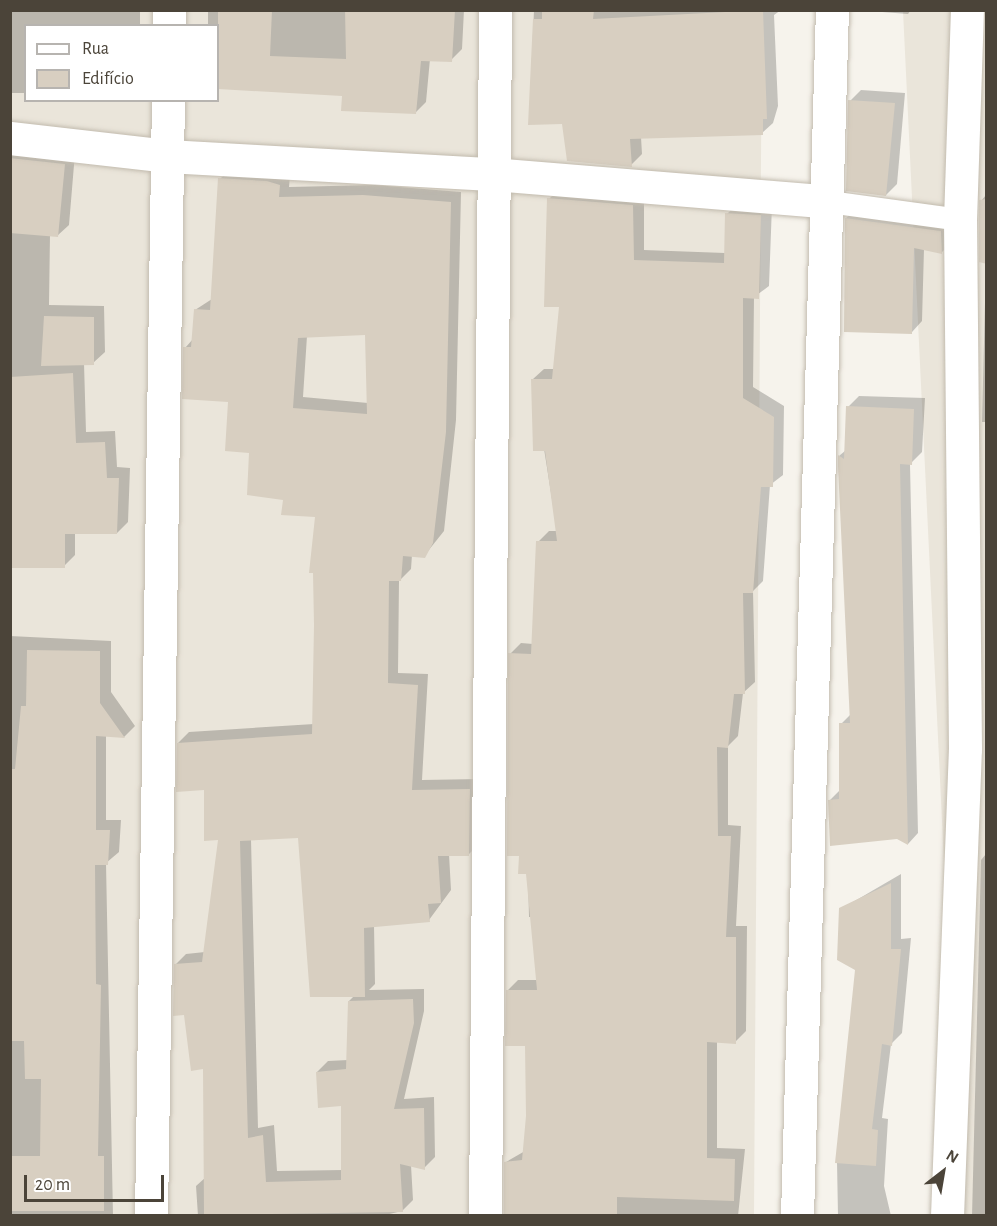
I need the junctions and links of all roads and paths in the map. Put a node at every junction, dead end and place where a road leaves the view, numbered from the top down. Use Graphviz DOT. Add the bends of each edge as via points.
graph roads {
  1 [pos="495,10"];
  2 [pos="832,10"];
  3 [pos="968,10"];
  4 [pos="168,102"];
  5 [pos="10,138"];
  6 [pos="167,156"];
  7 [pos="492,174"];
  8 [pos="829,202"];
  9 [pos="960,220"];
  10 [pos="976,751"];
  11 [pos="151,1215"];
  12 [pos="484,1215"];
  13 [pos="797,1215"];
  14 [pos="946,1215"];
  1 -- 7 [label="street"];
  2 -- 8 [label="street"];
  3 -- 9 [label="street"];
  4 -- 6 [label="street"];
  5 -- 6 [label="street"];
  6 -- 7 [label="street"];
  6 -- 11 [label="street"];
  7 -- 8 [label="street"];
  7 -- 12 [label="street"];
  8 -- 9 [label="lane"];
  8 -- 13 [label="street"];
  9 -- 10 [label="street"];
  10 -- 14 [label="street"];
}
